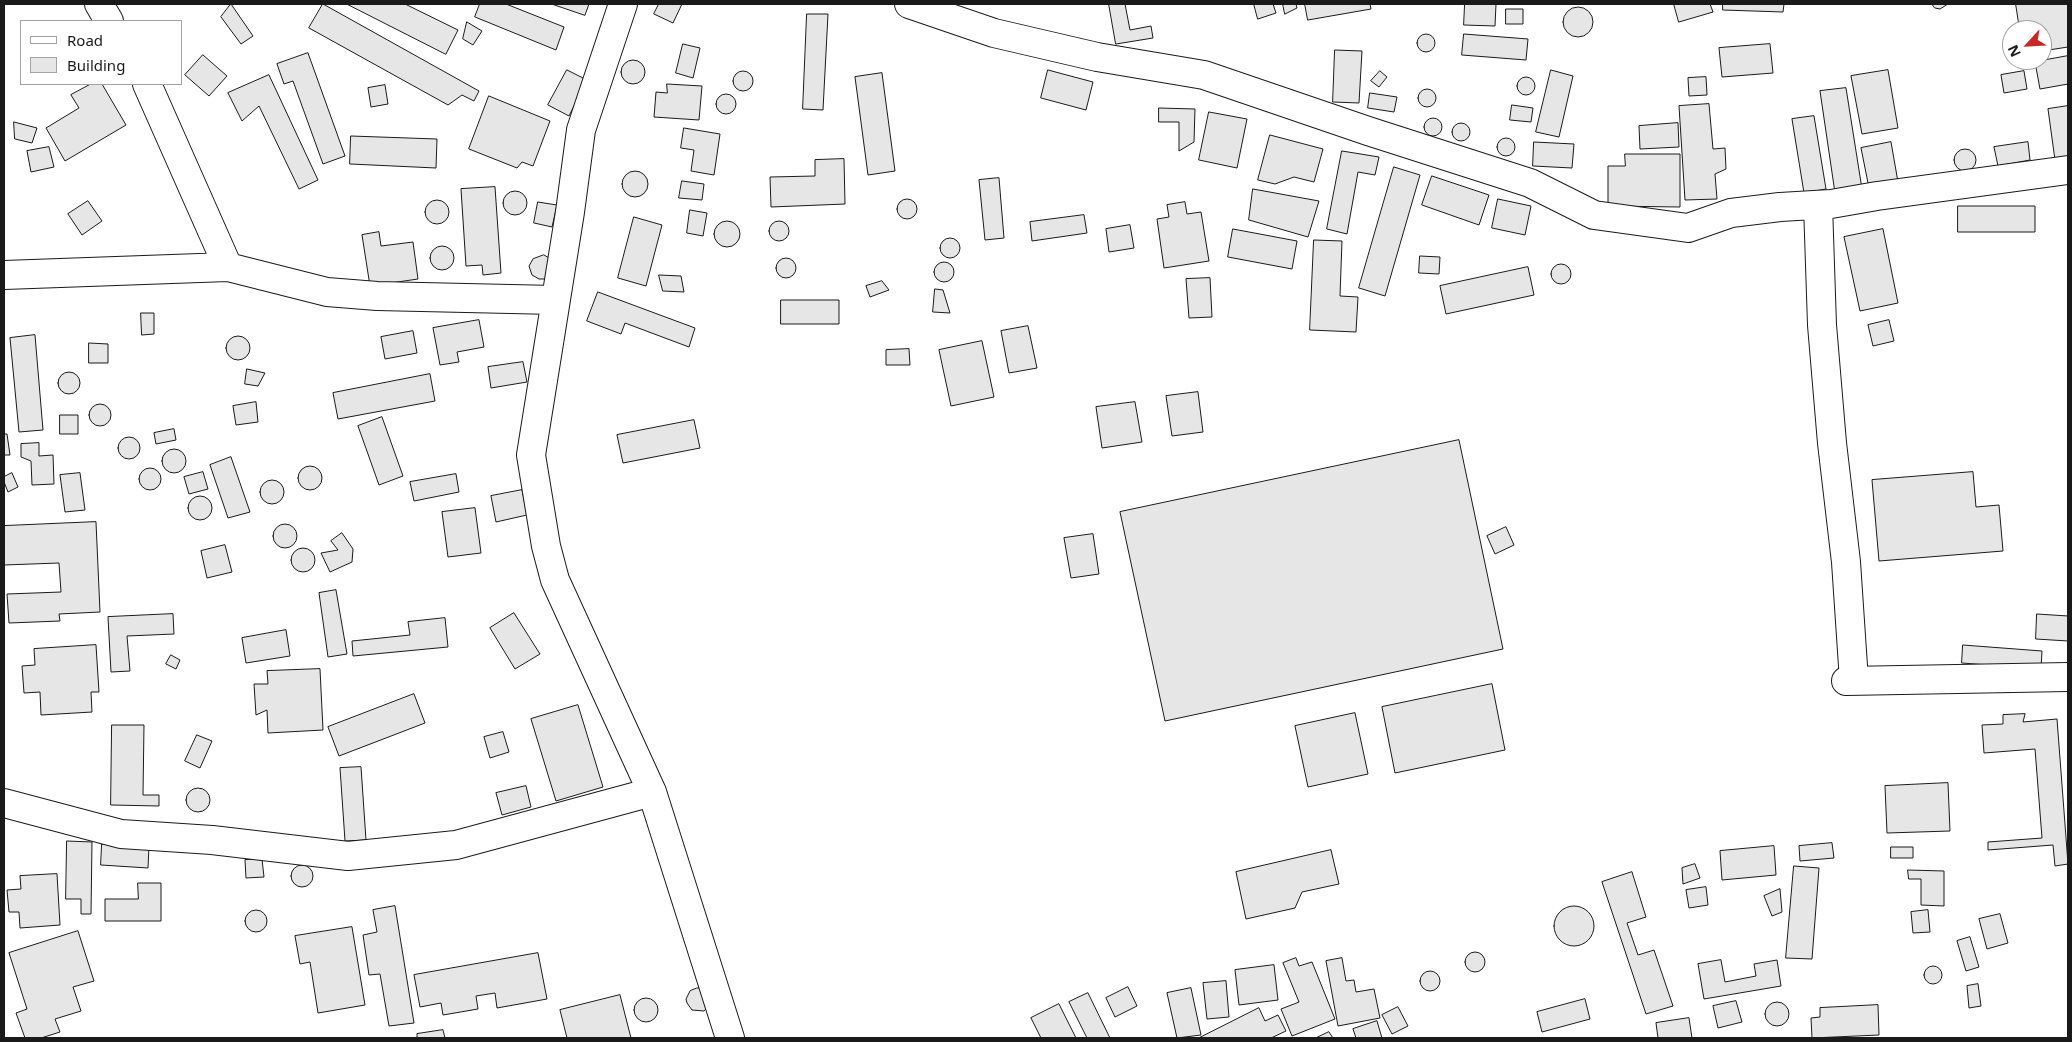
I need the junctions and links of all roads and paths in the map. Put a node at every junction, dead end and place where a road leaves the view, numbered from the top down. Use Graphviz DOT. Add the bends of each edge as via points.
graph roads {
  1 [pos="99,4"];
  2 [pos="623,4"];
  3 [pos="909,4"];
  4 [pos="108,20"];
  5 [pos="147,85"];
  6 [pos="2068,170"];
  7 [pos="1818,205"];
  8 [pos="228,267"];
  9 [pos="4,275"];
  10 [pos="555,300"];
  11 [pos="2068,677"];
  12 [pos="652,792"];
  13 [pos="4,803"];
  14 [pos="730,1038"];
  1 -- 4 [label="street"];
  2 -- 10 [label="street" via="581,130"];
  3 -- 7 [label="street" via="994,33 1097,57 1204,75 1530,183 1594,216 1688,228 1731,213"];
  5 -- 8 [label="street"];
  6 -- 7 [label="street"];
  7 -- 11 [label="street" via="1822,325 1846,562 1850,681"];
  8 -- 9 [label="street"];
  8 -- 10 [label="street" via="327,292"];
  10 -- 12 [label="street" via="531,455 546,546 555,580"];
  12 -- 13 [label="street" via="456,845 348,856 212,840 120,834"];
  12 -- 14 [label="street"];
}
